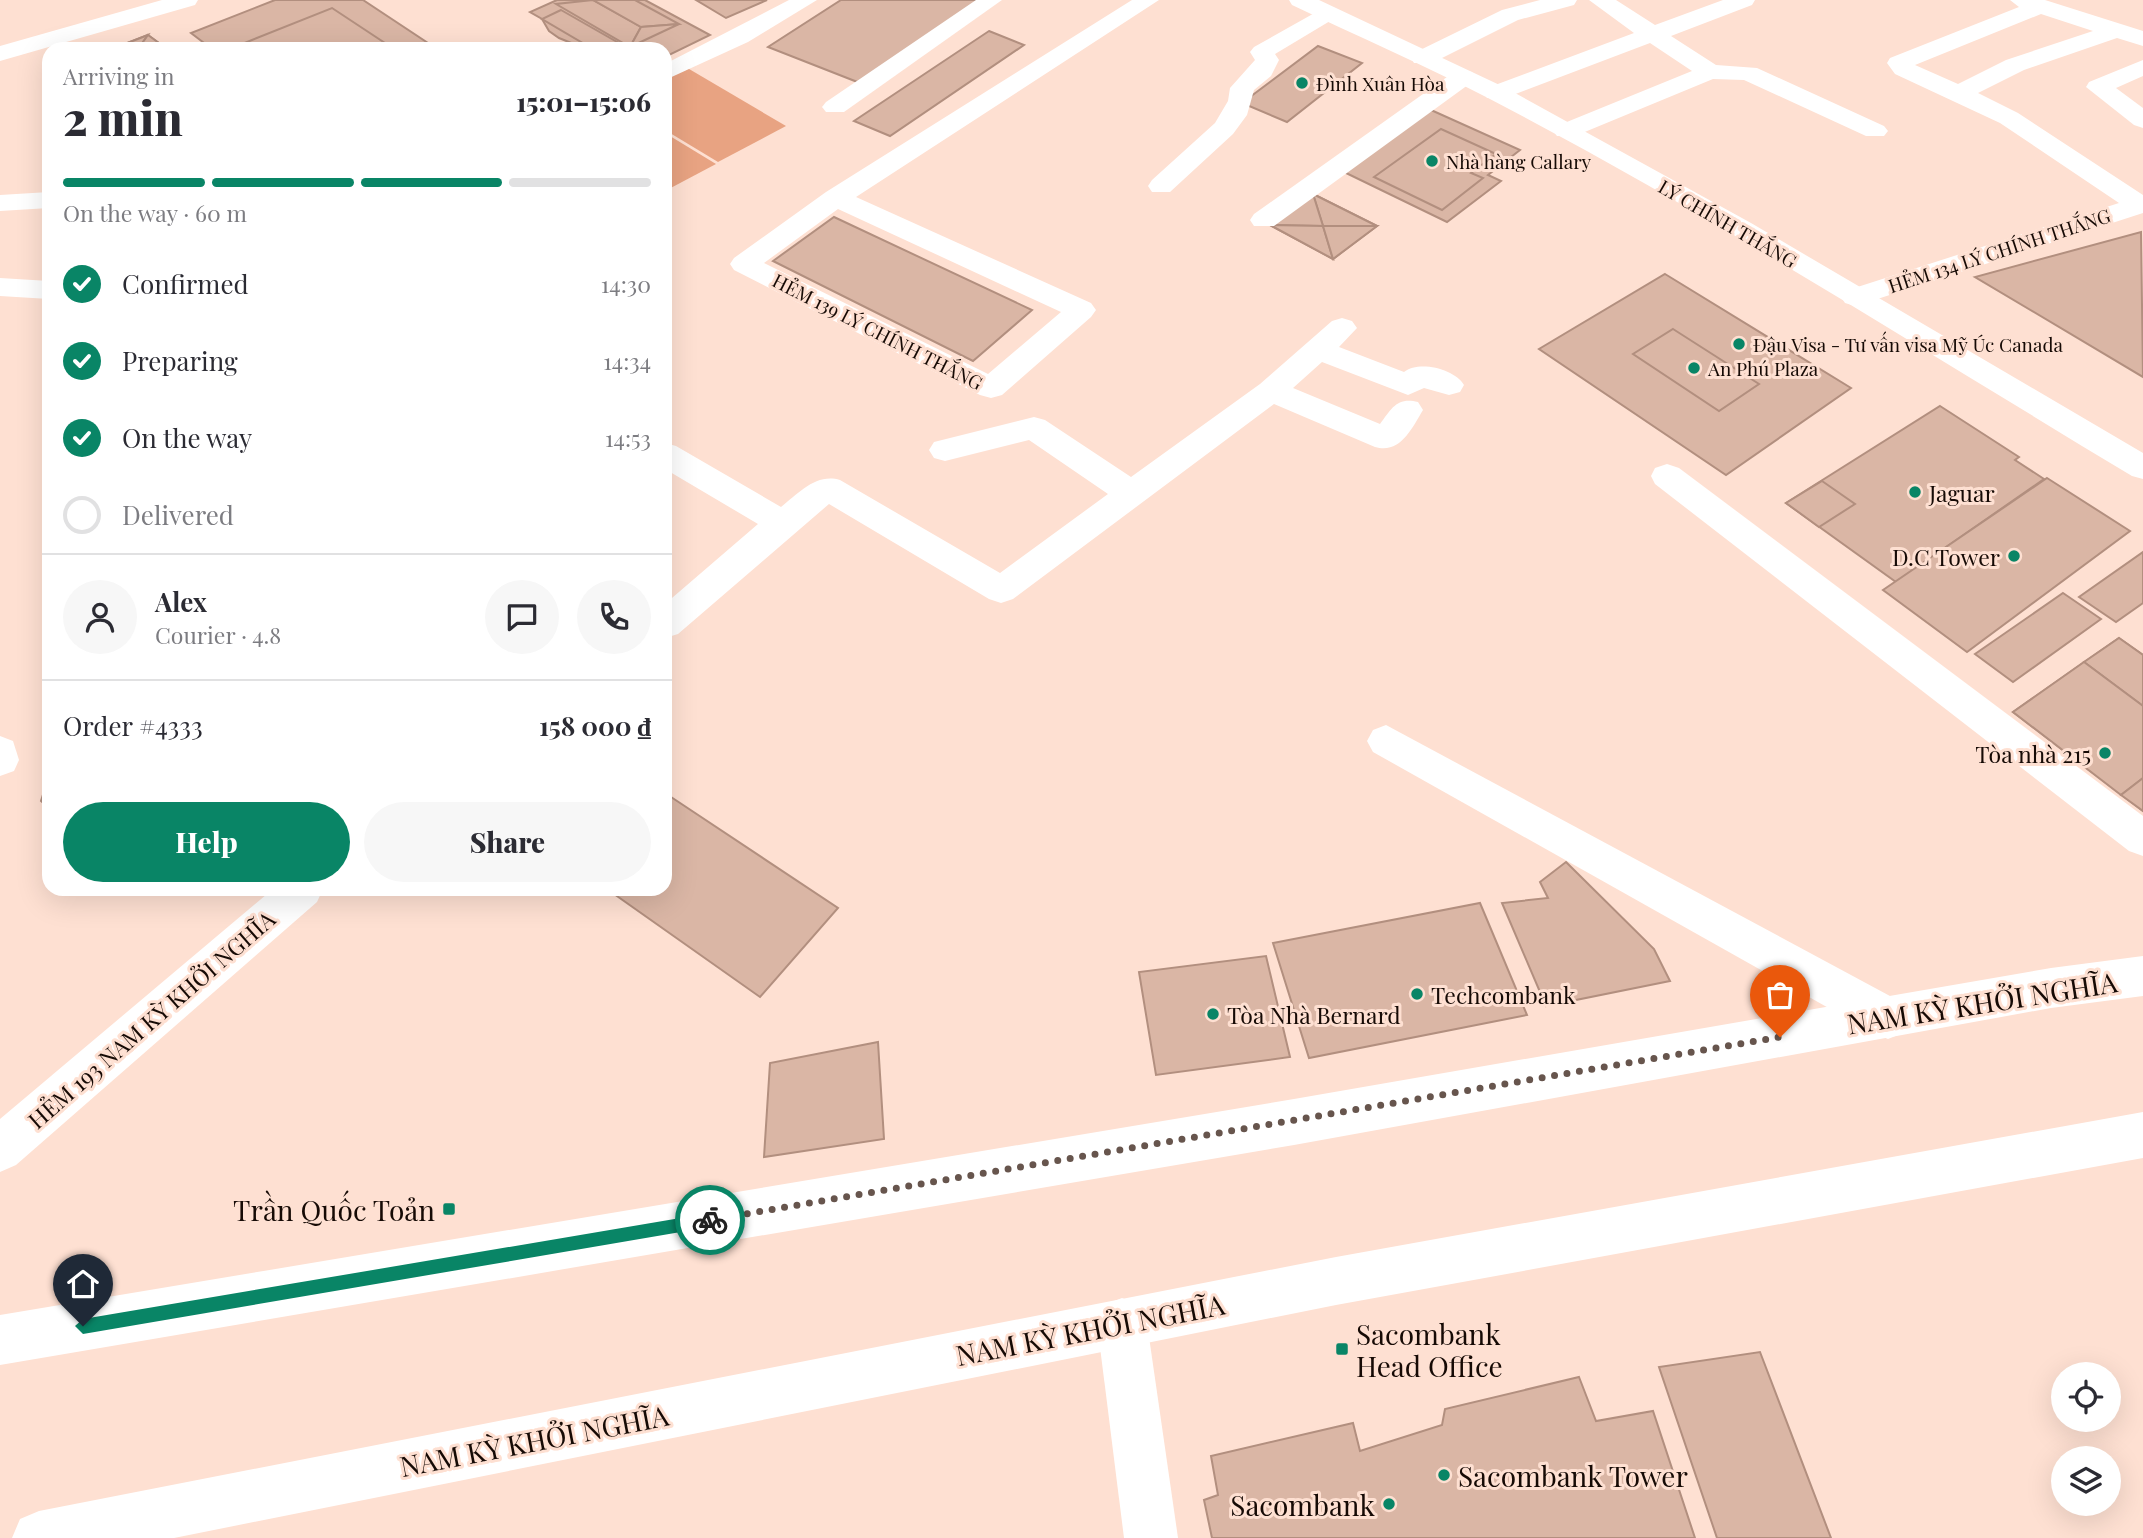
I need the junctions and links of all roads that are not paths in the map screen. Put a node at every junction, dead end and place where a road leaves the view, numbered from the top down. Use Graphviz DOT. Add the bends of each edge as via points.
graph roads {
  1 [pos="187,0"];
  2 [pos="806,0"];
  3 [pos="991,0"];
  4 [pos="1148,0"];
  5 [pos="1300,0"];
  6 [pos="1566,0"];
  7 [pos="1600,0"];
  8 [pos="1744,0"];
  9 [pos="2031,3"];
  10 [pos="1327,13"];
  11 [pos="2115,31"];
  12 [pos="1650,33"];
  13 [pos="2143,39"];
  14 [pos="0,54"];
  15 [pos="1423,58"];
  16 [pos="2143,67"];
  17 [pos="672,70"];
  18 [pos="1710,72"];
  19 [pos="1463,77"];
  20 [pos="1496,93"];
  21 [pos="1959,93"];
  22 [pos="835,107"];
  23 [pos="2143,120"];
  24 [pos="1566,131"];
  25 [pos="1875,131"];
  26 [pos="1161,186"];
  27 [pos="836,198"];
  28 [pos="42,200"];
  29 [pos="0,203"];
  30 [pos="2142,204"];
  31 [pos="1264,220"];
  32 [pos="0,287"];
  33 [pos="42,290"];
  34 [pos="1855,297"];
  35 [pos="1342,328"];
  36 [pos="1316,349"];
  37 [pos="1449,385"];
  38 [pos="1271,391"];
  39 [pos="1407,410"];
  40 [pos="945,450"];
  41 [pos="672,458"];
  42 [pos="2143,468"];
  43 [pos="1667,476"];
  44 [pos="1132,494"];
  45 [pos="782,523"];
  46 [pos="672,618"];
  47 [pos="1386,740"];
  48 [pos="0,751"];
  49 [pos="0,760"];
  50 [pos="2143,839"];
  51 [pos="295,896"];
  52 [pos="2143,976"];
  53 [pos="1888,1018"];
  54 [pos="2143,1135"];
  55 [pos="0,1149"];
  56 [pos="1122,1322"];
  57 [pos="0,1340"];
  58 [pos="39,1538"];
  59 [pos="1151,1538"];
  1 -- 14 [label="main road"];
  2 -- 17 [label="main road"];
  3 -- 22 [label="main road"];
  4 -- 27 [label="main road, HẺM 139 LÝ CHÍNH THẮNG"];
  5 -- 10 [label="main road, LÝ CHÍNH THẮNG"];
  6 -- 15 [label="main road" via="1510,15"];
  7 -- 12 [label="main road"];
  8 -- 12 [label="main road"];
  9 -- 11 [label="main road"];
  9 -- 21 [label="main road" via="1899,63"];
  10 -- 15 [label="main road, LÝ CHÍNH THẮNG"];
  10 -- 26 [label="main road" via="1262,52 1267,60 1262,71 1242,88 1227,126"];
  11 -- 13 [label="main road"];
  11 -- 21 [label="main road" via="2015,65"];
  12 -- 18 [label="main road"];
  12 -- 20 [label="main road"];
  15 -- 19 [label="main road, LÝ CHÍNH THẮNG"];
  16 -- 23 [label="main road" via="2098,87"];
  18 -- 24 [label="main road"];
  18 -- 25 [label="main road" via="1748,73"];
  19 -- 20 [label="main road, LÝ CHÍNH THẮNG"];
  19 -- 31 [label="main road"];
  20 -- 24 [label="main road, LÝ CHÍNH THẮNG"];
  21 -- 30 [label="main road" via="2009,117"];
  24 -- 34 [label="main road, LÝ CHÍNH THẮNG"];
  27 -- 27 [label="main road, HẺM 139 LÝ CHÍNH THẮNG" via="860,209 1081,310 991,388 744,264"];
  28 -- 29 [label="main road"];
  30 -- 34 [label="main road, HẺM 134 LÝ CHÍNH THẮNG"];
  32 -- 33 [label="main road"];
  34 -- 42 [label="main road, LÝ CHÍNH THẮNG"];
  35 -- 36 [label="main road"];
  36 -- 37 [label="main road" via="1408,385 1420,375"];
  36 -- 38 [label="main road"];
  38 -- 39 [label="main road" via="1386,439"];
  38 -- 44 [label="main road"];
  40 -- 44 [label="main road" via="1034,428"];
  41 -- 45 [label="main road"];
  43 -- 50 [label="main road"];
  44 -- 45 [label="main road" via="1001,590 828,488"];
  45 -- 46 [label="main road"];
  47 -- 53 [label="main road"];
  48 -- 49 [label="main road"];
  51 -- 55 [label="main road, HẺM 193 NAM KỲ KHỞI NGHĨA"];
  52 -- 53 [label="main road, NAM KỲ KHỞI NGHĨA"];
  53 -- 57 [label="main road, NAM KỲ KHỞI NGHĨA"];
  54 -- 56 [label="main road, NAM KỲ KHỞI NGHĨA"];
  56 -- 58 [label="main road, NAM KỲ KHỞI NGHĨA"];
  56 -- 59 [label="main road"];
}
